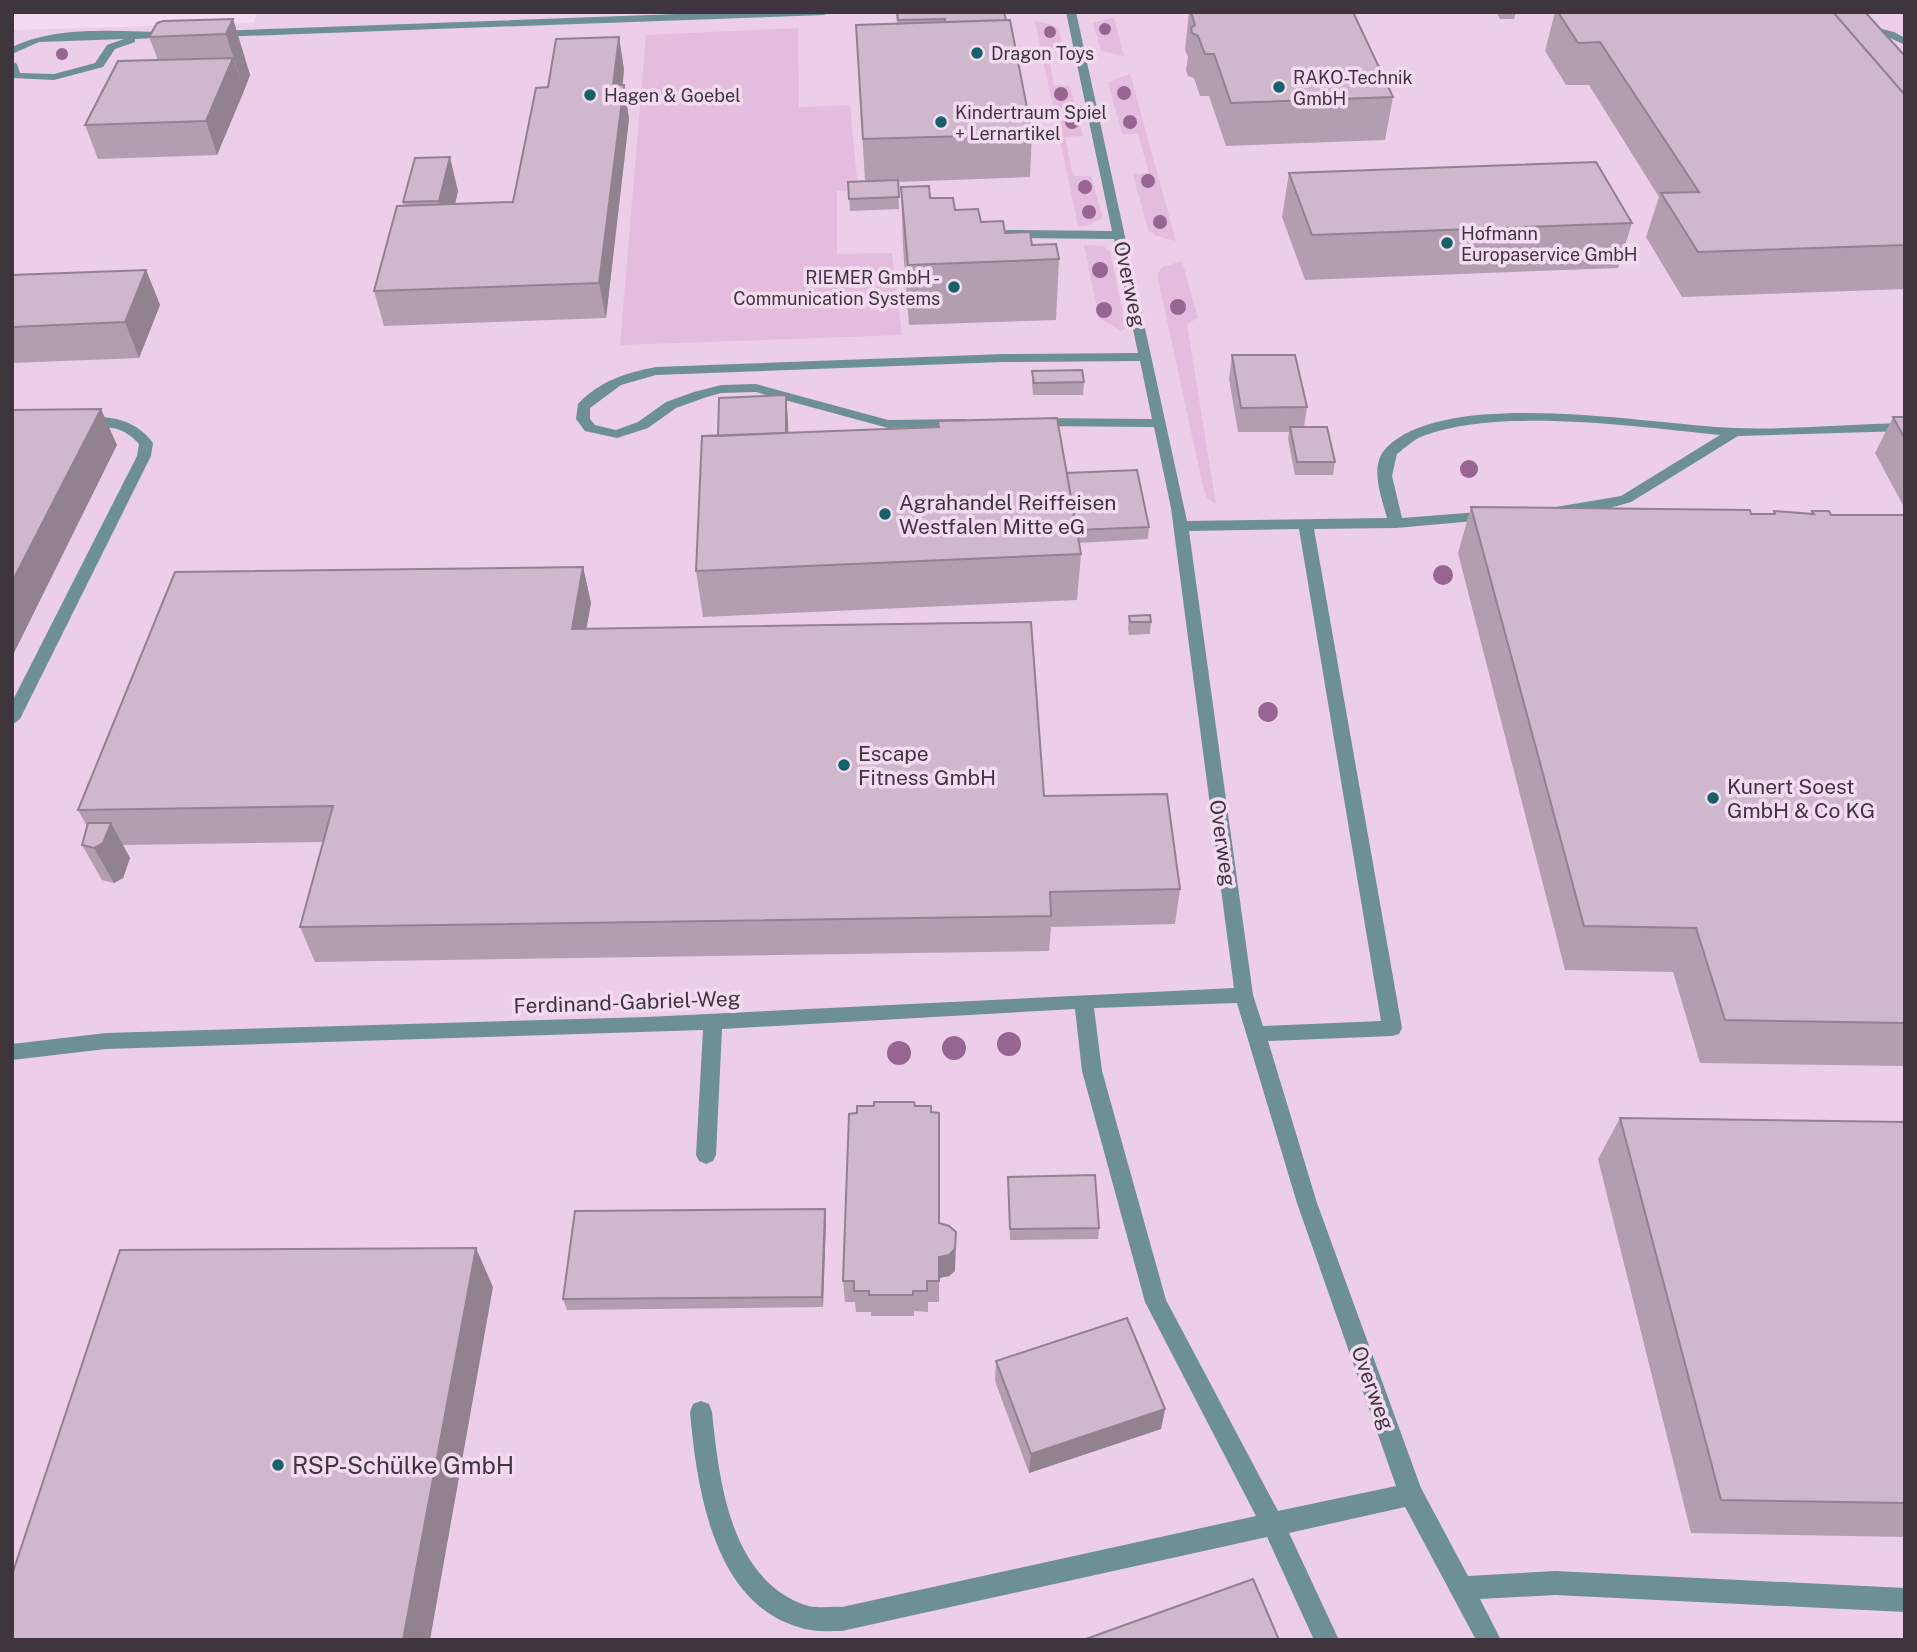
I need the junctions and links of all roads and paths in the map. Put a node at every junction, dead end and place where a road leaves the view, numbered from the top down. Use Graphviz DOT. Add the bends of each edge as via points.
graph roads {
  1 [pos="824,12"];
  2 [pos="1071,12"];
  3 [pos="760,13"];
  4 [pos="1847,25"];
  5 [pos="209,34"];
  6 [pos="182,35"];
  7 [pos="141,37"];
  8 [pos="1905,42"];
  9 [pos="12,51"];
  10 [pos="12,64"];
  11 [pos="994,233"];
  12 [pos="1119,235"];
  13 [pos="1146,357"];
  14 [pos="67,421"];
  15 [pos="971,422"];
  16 [pos="1012,422"];
  17 [pos="1160,423"];
  18 [pos="1905,426"];
  19 [pos="1735,432"];
  20 [pos="1536,512"];
  21 [pos="1511,514"];
  22 [pos="1395,523"];
  23 [pos="1306,525"];
  24 [pos="1181,526"];
  25 [pos="12,719"];
  26 [pos="1244,995"];
  27 [pos="1084,1001"];
  28 [pos="713,1021"];
  29 [pos="1256,1034"];
  30 [pos="12,1052"];
  31 [pos="706,1155"];
  32 [pos="701,1412"];
  33 [pos="1411,1494"];
  34 [pos="1273,1525"];
  35 [pos="1462,1588"];
  36 [pos="1905,1600"];
  37 [pos="1327,1640"];
  38 [pos="1489,1640"];
  1 -- 3 [label="street"];
  2 -- 12 [label="street, Overweg"];
  3 -- 5 [label="street"];
  4 -- 8 [label="street"];
  6 -- 7 [label="street"];
  7 -- 9 [label="street" via="37,39"];
  7 -- 10 [label="street" via="111,47 99,65 54,77 16,76"];
  11 -- 12 [label="street"];
  12 -- 13 [label="street, Overweg"];
  13 -- 15 [label="street" via="656,371 601,388 583,407 583,419 590,428 617,434 643,425 681,401 721,389 757,388 888,424"];
  13 -- 17 [label="street, Overweg"];
  14 -- 25 [label="street" via="122,423 136,430 146,443 144,456"];
  16 -- 17 [label="street"];
  17 -- 24 [label="street, Overweg"];
  18 -- 19 [label="street"];
  19 -- 20 [label="street" via="1626,499"];
  19 -- 22 [label="street" via="1552,417 1435,427 1391,451 1384,467"];
  21 -- 22 [label="street"];
  22 -- 23 [label="street"];
  23 -- 24 [label="street"];
  23 -- 29 [label="street" via="1392,1028"];
  24 -- 26 [label="street, Overweg"];
  26 -- 27 [label="street, Ferdinand-Gabriel-Weg"];
  26 -- 29 [label="street, Overweg"];
  27 -- 28 [label="street, Ferdinand-Gabriel-Weg"];
  27 -- 34 [label="street" via="1092,1071 1156,1302"];
  28 -- 30 [label="street, Ferdinand-Gabriel-Weg" via="106,1041"];
  28 -- 31 [label="street"];
  29 -- 33 [label="street, Overweg" via="1307,1203"];
  32 -- 34 [label="street" via="707,1479 727,1545 759,1591 801,1617 842,1619"];
  33 -- 34 [label="street"];
  33 -- 35 [label="street, Overweg"];
  34 -- 37 [label="street"];
  35 -- 36 [label="street" via="1556,1583"];
  35 -- 38 [label="street, Overweg"];
}
